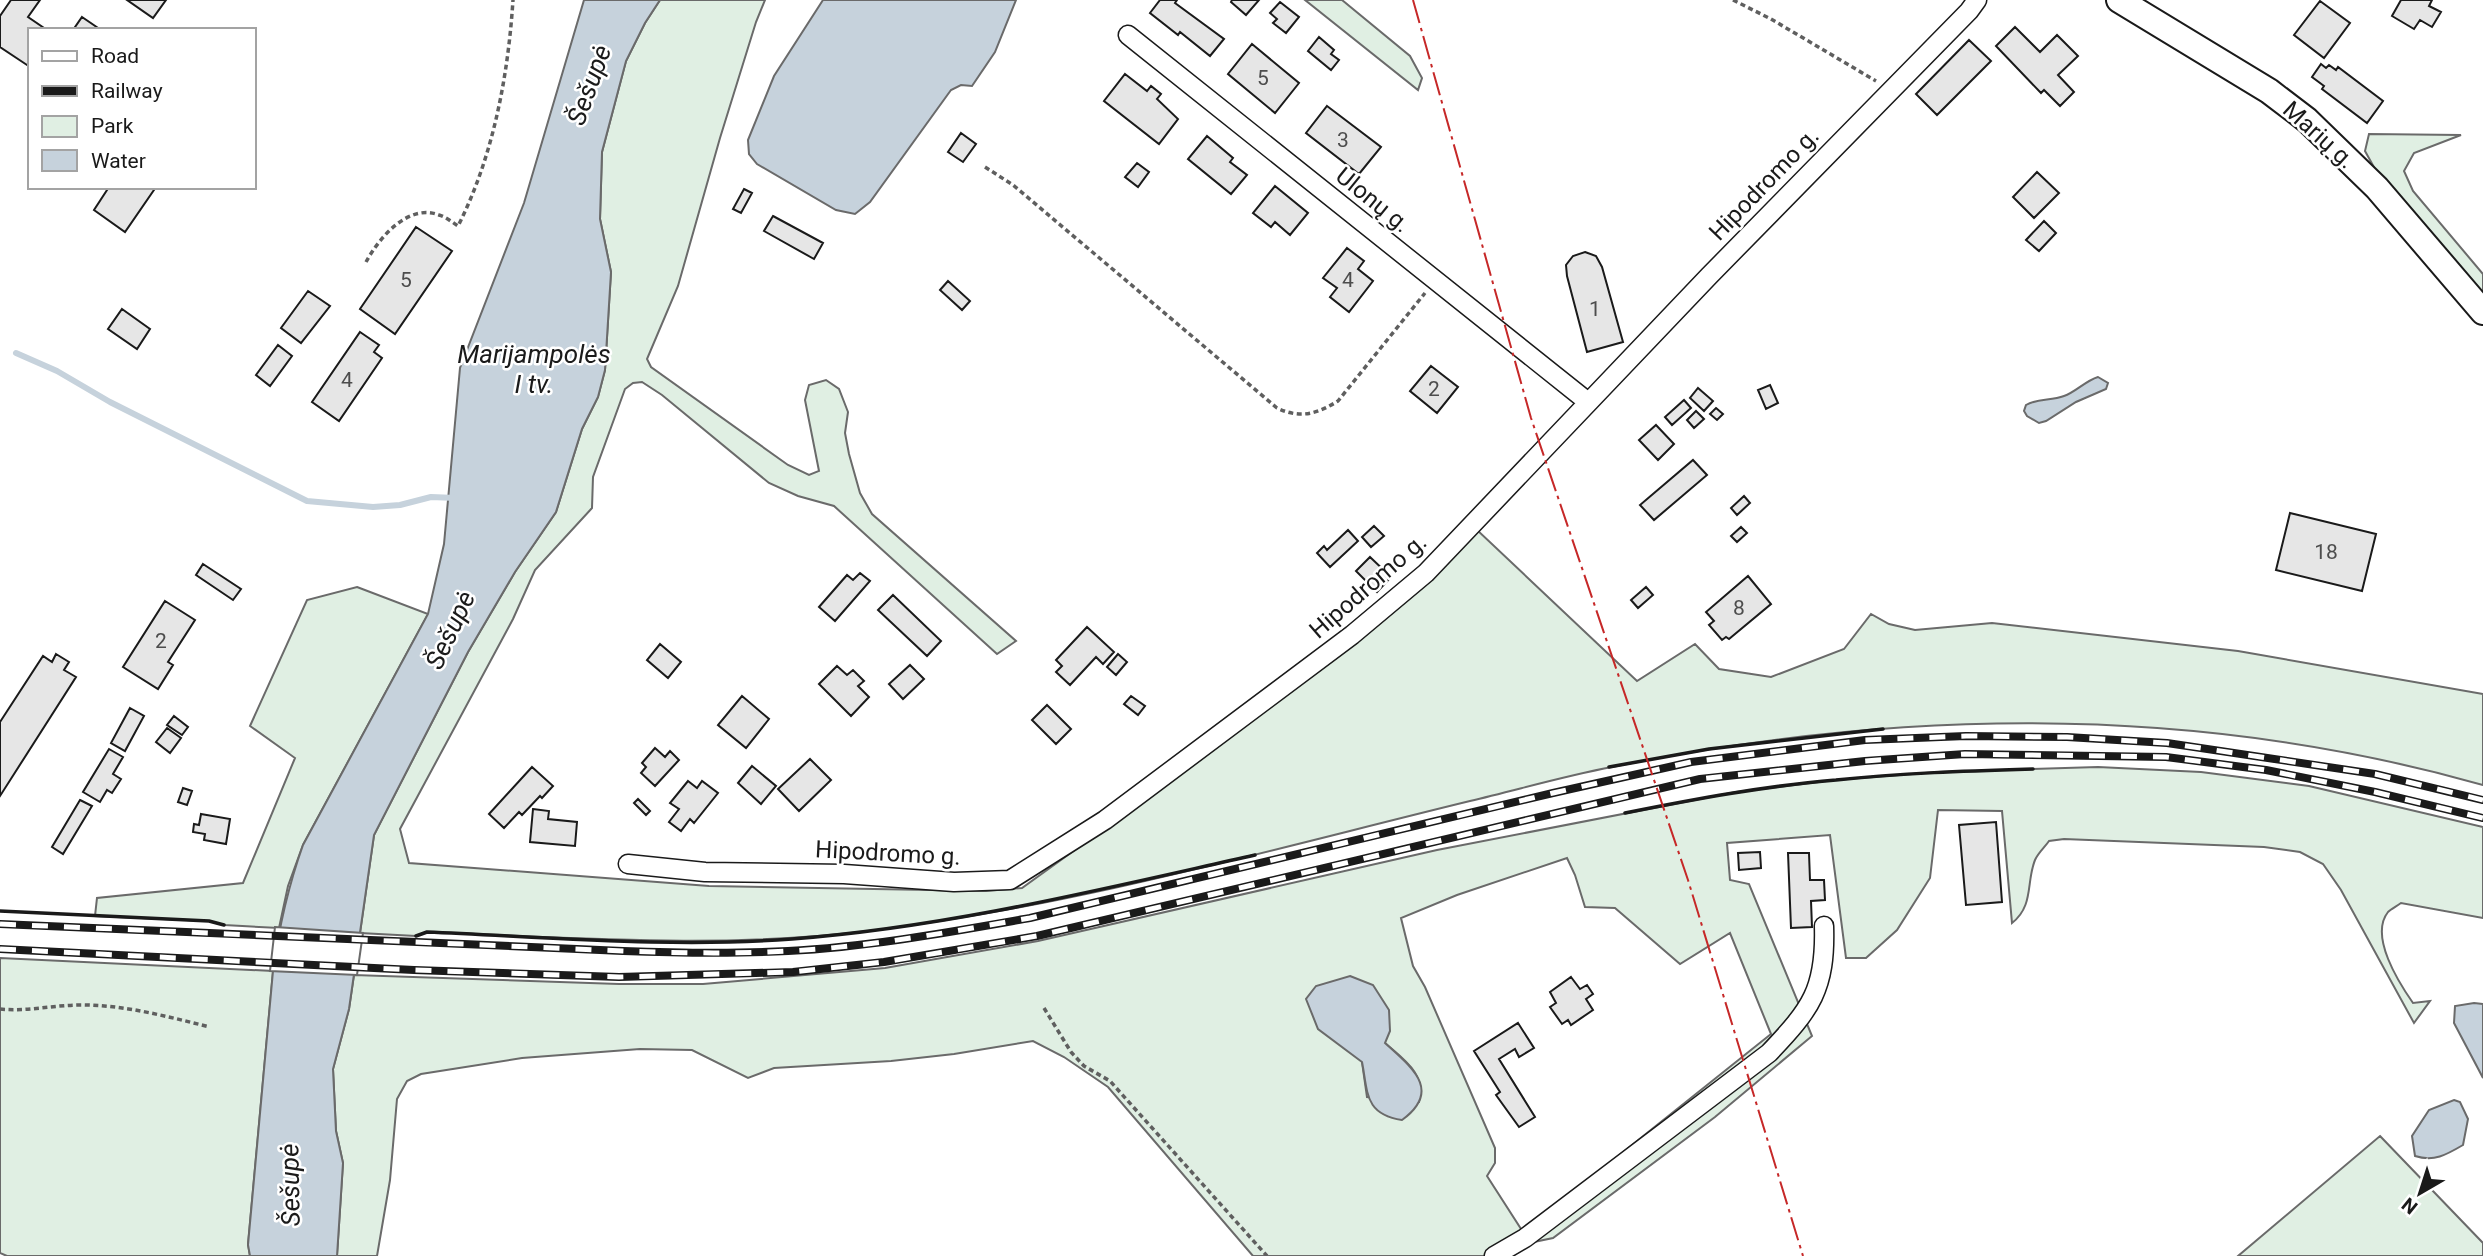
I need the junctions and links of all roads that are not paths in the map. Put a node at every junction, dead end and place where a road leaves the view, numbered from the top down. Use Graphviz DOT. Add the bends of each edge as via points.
graph roads {
  1 [pos="1977,0"];
  2 [pos="2119,0"];
  3 [pos="1128,36"];
  4 [pos="2483,312"];
  5 [pos="1588,402"];
  6 [pos="628,864"];
  7 [pos="1824,926"];
  8 [pos="1494,1256"];
  1 -- 5 [label="street, Hipodromo g."];
  2 -- 4 [label="street, Marių g." via="2269,91 2307,120 2377,188"];
  3 -- 5 [label="street, Ulonų g."];
  5 -- 6 [label="street, Hipodromo g." via="1426,573 1362,627 1105,820 1010,880 705,872"];
  7 -- 8 [label="street" via="1825,956 1818,990 1800,1020 1769,1054 1525,1238"];
}
